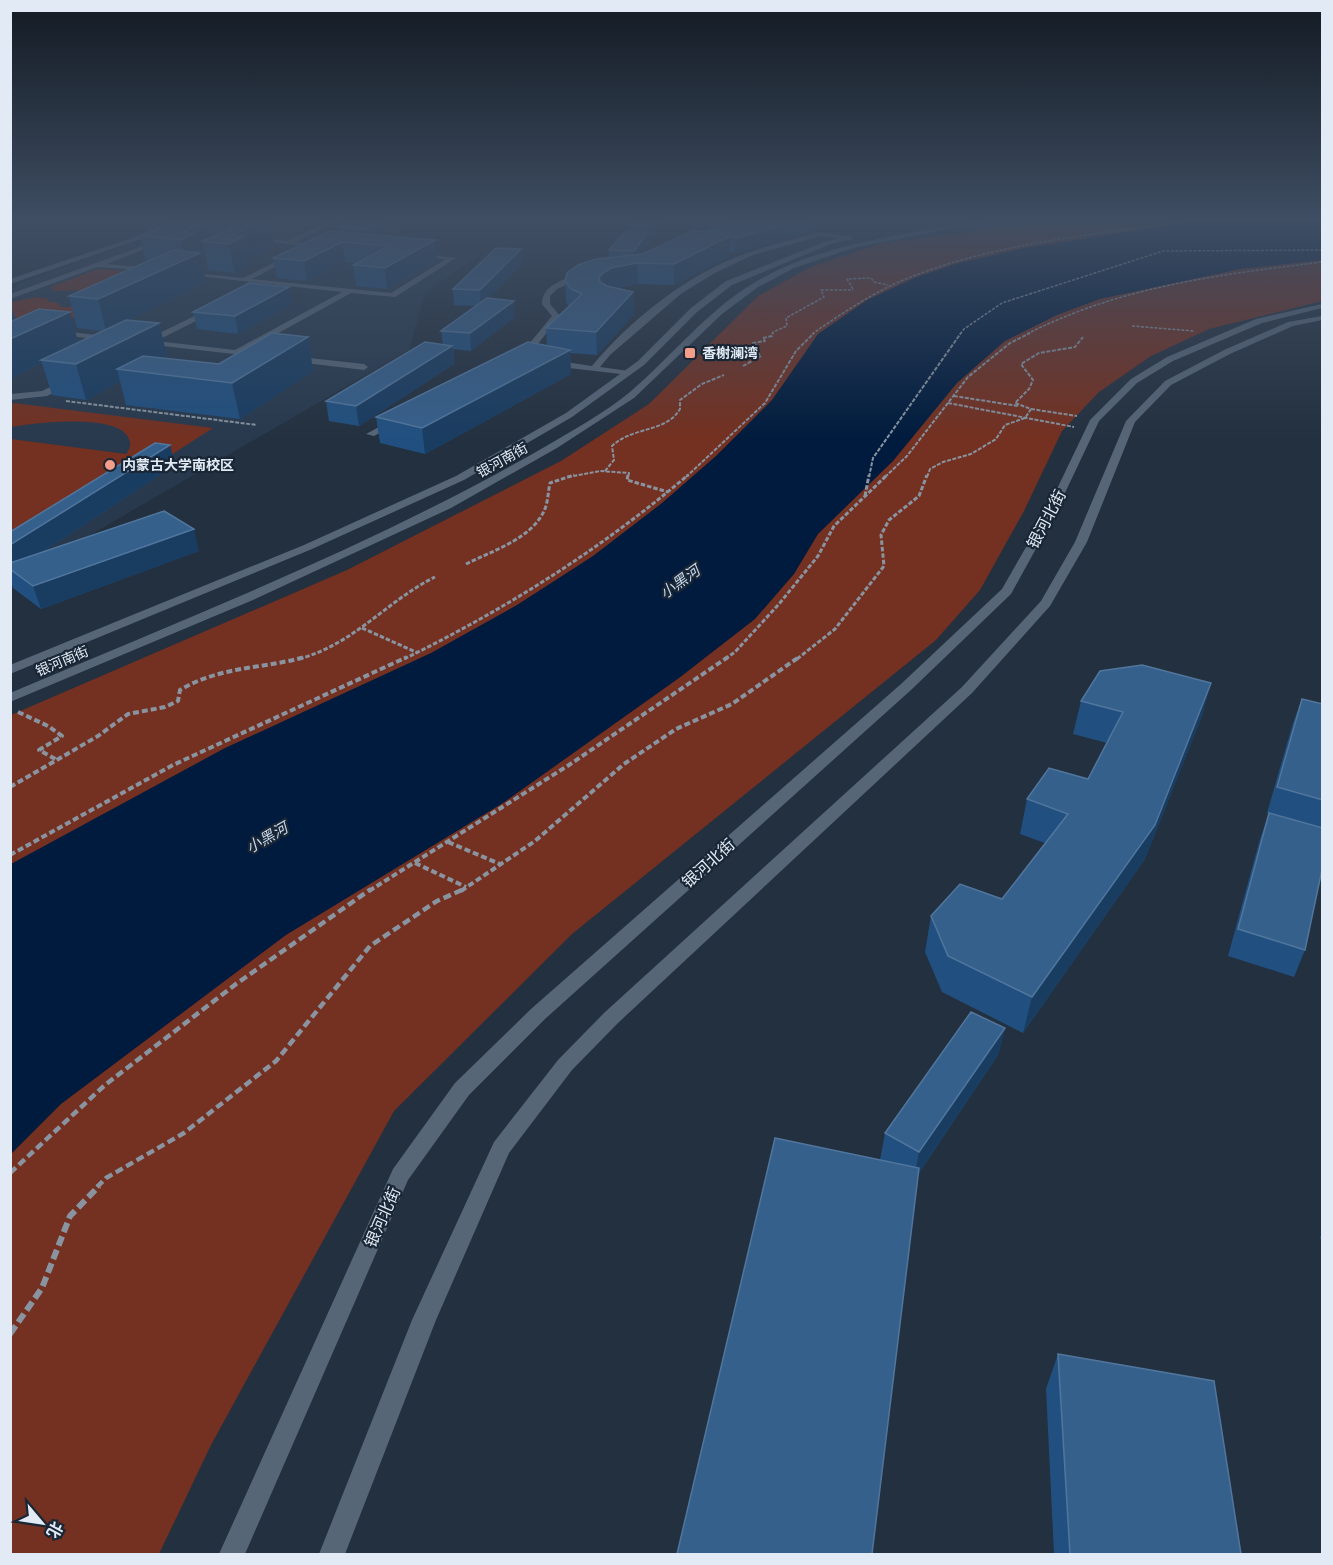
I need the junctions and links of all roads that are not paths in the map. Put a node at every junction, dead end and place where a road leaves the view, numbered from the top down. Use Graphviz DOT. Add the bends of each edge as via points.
graph roads {
  1 [pos="344,295"];
  2 [pos="547,295"];
  3 [pos="674,295"];
  4 [pos="713,295"];
  5 [pos="741,295"];
  6 [pos="225,303"];
  7 [pos="1323,306"];
  8 [pos="1323,318"];
  9 [pos="49,332"];
  10 [pos="124,340"];
  11 [pos="146,343"];
  12 [pos="135,344"];
  13 [pos="236,353"];
  14 [pos="271,357"];
  15 [pos="282,358"];
  16 [pos="522,359"];
  17 [pos="532,360"];
  18 [pos="542,362"];
  19 [pos="512,364"];
  20 [pos="364,367"];
  21 [pos="594,369"];
  22 [pos="626,373"];
  23 [pos="75,378"];
  24 [pos="10,397"];
  25 [pos="401,419"];
  26 [pos="371,434"];
  27 [pos="10,670"];
  28 [pos="10,698"];
  29 [pos="232,1554"];
  30 [pos="332,1554"];
  1 -- 13 [label="main road"];
  2 -- 16 [label="main road" via="546,304 556,316"];
  3 -- 21 [label="main road"];
  4 -- 22 [label="main road, 银河南街"];
  5 -- 28 [label="main road, 银河南街" via="718,312 631,396 554,446 447,506 249,597"];
  6 -- 11 [label="main road"];
  7 -- 29 [label="main road, 银河北街" via="1259,321 1170,358 1134,381 1094,425 1006,591 906,687 538,1014 462,1089 400,1175"];
  8 -- 30 [label="main road" via="1291,324 1168,383 1131,421 1081,542 1046,603 967,690 610,1018 565,1065 501,1148 424,1320"];
  9 -- 10 [label="main road"];
  11 -- 12 [label="main road"];
  11 -- 13 [label="main road"];
  13 -- 14 [label="main road"];
  15 -- 20 [label="main road"];
  16 -- 17 [label="main road"];
  16 -- 19 [label="main road"];
  18 -- 21 [label="main road"];
  21 -- 22 [label="main road"];
  22 -- 27 [label="main road, 银河南街" via="569,415 460,478 308,548"];
  23 -- 24 [label="main road" via="44,393"];
  25 -- 26 [label="main road"];
}
